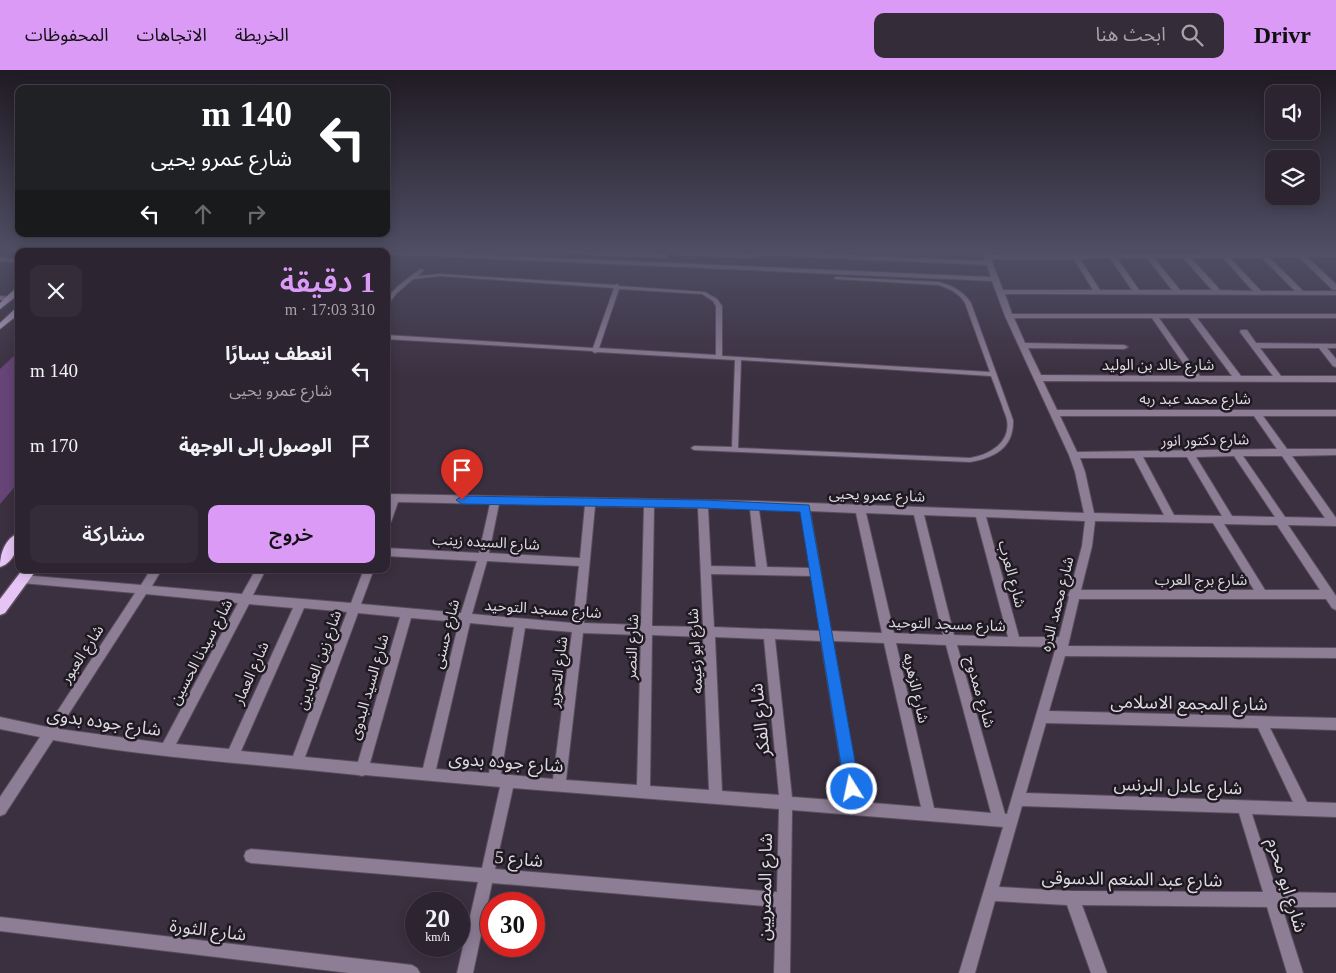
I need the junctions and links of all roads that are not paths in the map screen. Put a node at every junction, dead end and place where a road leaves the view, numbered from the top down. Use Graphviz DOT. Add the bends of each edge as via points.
graph roads {
  1 [pos="615,293"];
  2 [pos="701,293"];
  3 [pos="960,293"];
  4 [pos="1000,293"];
  5 [pos="15,294"];
  6 [pos="0,298"];
  7 [pos="9,299"];
  8 [pos="0,307"];
  9 [pos="15,314"];
  10 [pos="1009,316"];
  11 [pos="1154,316"];
  12 [pos="1191,316"];
  13 [pos="1336,316"];
  14 [pos="0,327"];
  15 [pos="1244,332"];
  16 [pos="390,337"];
  17 [pos="1023,345"];
  18 [pos="1254,345"];
  19 [pos="1321,346"];
  20 [pos="1336,346"];
  21 [pos="1124,347"];
  22 [pos="595,350"];
  23 [pos="718,358"];
  24 [pos="738,359"];
  25 [pos="1336,364"];
  26 [pos="994,374"];
  27 [pos="1038,378"];
  28 [pos="1198,379"];
  29 [pos="1239,379"];
  30 [pos="1278,379"];
  31 [pos="1336,379"];
  32 [pos="1054,412"];
  33 [pos="1256,412"];
  34 [pos="1336,413"];
  35 [pos="694,448"];
  36 [pos="735,450"];
  37 [pos="1336,452"];
  38 [pos="1190,453"];
  39 [pos="1236,453"];
  40 [pos="1285,453"];
  41 [pos="1137,454"];
  42 [pos="1074,455"];
  43 [pos="391,498"];
  44 [pos="495,501"];
  45 [pos="590,502"];
  46 [pos="649,503"];
  47 [pos="703,504"];
  48 [pos="754,506"];
  49 [pos="805,508"];
  50 [pos="860,510"];
  51 [pos="918,512"];
  52 [pos="980,514"];
  53 [pos="1090,517"];
  54 [pos="1171,518"];
  55 [pos="1216,519"];
  56 [pos="1229,519"];
  57 [pos="1280,520"];
  58 [pos="1335,522"];
  59 [pos="15,543"];
  60 [pos="390,552"];
  61 [pos="484,557"];
  62 [pos="0,562"];
  63 [pos="585,562"];
  64 [pos="706,570"];
  65 [pos="762,571"];
  66 [pos="816,572"];
  67 [pos="154,573"];
  68 [pos="259,573"];
  69 [pos="367,573"];
  70 [pos="26,574"];
  71 [pos="142,590"];
  72 [pos="1262,594"];
  73 [pos="1073,595"];
  74 [pos="246,599"];
  75 [pos="1334,600"];
  76 [pos="301,603"];
  77 [pos="354,608"];
  78 [pos="0,609"];
  79 [pos="407,613"];
  80 [pos="465,619"];
  81 [pos="520,623"];
  82 [pos="578,628"];
  83 [pos="648,631"];
  84 [pos="710,633"];
  85 [pos="769,635"];
  86 [pos="826,635"];
  87 [pos="889,637"];
  88 [pos="950,640"];
  89 [pos="1015,642"];
  90 [pos="1062,646"];
  91 [pos="1336,653"];
  92 [pos="1042,717"];
  93 [pos="1261,722"];
  94 [pos="0,724"];
  95 [pos="1336,724"];
  96 [pos="48,734"];
  97 [pos="167,749"];
  98 [pos="232,756"];
  99 [pos="297,762"];
  100 [pos="362,770"];
  101 [pos="428,775"];
  102 [pos="501,781"];
  103 [pos="559,785"];
  104 [pos="642,792"];
  105 [pos="716,798"];
  106 [pos="1018,798"];
  107 [pos="786,802"];
  108 [pos="856,808"];
  109 [pos="1244,808"];
  110 [pos="0,809"];
  111 [pos="1303,810"];
  112 [pos="1336,810"];
  113 [pos="929,814"];
  114 [pos="1006,821"];
  115 [pos="251,856"];
  116 [pos="487,875"];
  117 [pos="990,894"];
  118 [pos="1072,898"];
  119 [pos="784,900"];
  120 [pos="1272,900"];
  121 [pos="1336,900"];
  122 [pos="0,924"];
  123 [pos="412,973"];
  124 [pos="465,973"];
  125 [pos="782,973"];
  126 [pos="967,973"];
  127 [pos="1099,973"];
  128 [pos="1295,973"];
  1 -- 22 [label="lane"];
  2 -- 23 [label="lane" via="712,297 719,306"];
  3 -- 26 [label="lane" via="968,302"];
  4 -- 10 [label="street, شارع محمد الدره"];
  5 -- 7 [label="main road"];
  6 -- 7 [label="street"];
  7 -- 8 [label="main road"];
  9 -- 14 [label="main road"];
  10 -- 11 [label="street"];
  10 -- 17 [label="street, شارع محمد الدره"];
  11 -- 12 [label="street"];
  11 -- 28 [label="street"];
  12 -- 13 [label="street"];
  12 -- 29 [label="street"];
  15 -- 18 [label="street"];
  16 -- 22 [label="lane"];
  17 -- 21 [label="street, شارع خالد بن الوليد"];
  17 -- 27 [label="street, شارع محمد الدره"];
  18 -- 19 [label="street"];
  18 -- 30 [label="street"];
  19 -- 20 [label="street"];
  19 -- 25 [label="street"];
  22 -- 23 [label="lane"];
  23 -- 24 [label="lane"];
  24 -- 26 [label="lane"];
  24 -- 36 [label="lane"];
  26 -- 36 [label="lane" via="1010,420 1010,432 1005,443 982,458"];
  27 -- 28 [label="street, شارع خالد بن الوليد"];
  27 -- 32 [label="street, شارع محمد الدره"];
  28 -- 29 [label="street, شارع خالد بن الوليد"];
  29 -- 30 [label="street, شارع خالد بن الوليد"];
  30 -- 31 [label="street, شارع خالد بن الوليد"];
  32 -- 33 [label="street, شارع محمد عبد ربه"];
  32 -- 42 [label="street, شارع محمد الدره"];
  33 -- 34 [label="street, شارع محمد عبد ربه"];
  33 -- 40 [label="street"];
  35 -- 36 [label="lane"];
  37 -- 40 [label="street, شارع دكتور انور"];
  38 -- 39 [label="street, شارع دكتور انور"];
  38 -- 41 [label="street, شارع دكتور انور"];
  38 -- 56 [label="street"];
  39 -- 40 [label="street, شارع دكتور انور"];
  39 -- 57 [label="street"];
  40 -- 58 [label="street"];
  41 -- 42 [label="street, شارع دكتور انور"];
  41 -- 54 [label="street"];
  42 -- 53 [label="street, شارع محمد الدره"];
  43 -- 44 [label="street, شارع عمرو يحيى"];
  44 -- 45 [label="street, شارع عمرو يحيى"];
  44 -- 61 [label="street, شارع حسنى"];
  45 -- 46 [label="street, شارع عمرو يحيى"];
  45 -- 63 [label="street, شارع التحرير"];
  46 -- 47 [label="street, شارع عمرو يحيى"];
  46 -- 83 [label="street, شارع النصر"];
  47 -- 48 [label="street, شارع عمرو يحيى"];
  47 -- 64 [label="street, شارع ابو زعيمه"];
  48 -- 49 [label="street, شارع عمرو يحيى"];
  48 -- 65 [label="street"];
  49 -- 50 [label="street, شارع عمرو يحيى"];
  49 -- 66 [label="street"];
  50 -- 51 [label="street, شارع عمرو يحيى"];
  50 -- 87 [label="street, شارع الزهريه"];
  51 -- 52 [label="street, شارع عمرو يحيى"];
  51 -- 88 [label="street, شارع ممدوح"];
  52 -- 53 [label="street, شارع عمرو يحيى"];
  52 -- 89 [label="street, شارع العرب"];
  53 -- 54 [label="street, شارع عمرو يحيى"];
  53 -- 73 [label="street, شارع محمد الدره" via="1087,546"];
  54 -- 55 [label="street, شارع عمرو يحيى"];
  55 -- 56 [label="street, شارع عمرو يحيى"];
  55 -- 72 [label="street"];
  56 -- 57 [label="street, شارع عمرو يحيى"];
  57 -- 58 [label="street, شارع عمرو يحيى"];
  57 -- 75 [label="street"];
  59 -- 62 [label="main road"];
  60 -- 61 [label="street, شارع السيده زينب"];
  61 -- 63 [label="street, شارع السيده زينب"];
  61 -- 80 [label="street, شارع حسنى"];
  63 -- 82 [label="street, شارع التحرير"];
  64 -- 65 [label="street"];
  64 -- 84 [label="street, شارع ابو زعيمه"];
  65 -- 66 [label="street"];
  66 -- 86 [label="street"];
  67 -- 71 [label="street"];
  68 -- 74 [label="street, شارع سيدنا الحسين"];
  69 -- 77 [label="street, شارع زين العابدين"];
  70 -- 71 [label="street, شارع مسجد التوحيد"];
  70 -- 78 [label="main road"];
  71 -- 74 [label="street, شارع مسجد التوحيد"];
  71 -- 96 [label="street, شارع العبور"];
  72 -- 73 [label="street, شارع برج العرب"];
  72 -- 75 [label="street, شارع برج العرب"];
  73 -- 90 [label="street, شارع محمد الدره"];
  74 -- 76 [label="street, شارع مسجد التوحيد"];
  74 -- 97 [label="street, شارع سيدنا الحسين"];
  76 -- 77 [label="street, شارع مسجد التوحيد"];
  76 -- 98 [label="street, شارع العمار"];
  77 -- 79 [label="street, شارع مسجد التوحيد"];
  77 -- 99 [label="street, شارع زين العابدين"];
  79 -- 80 [label="street, شارع مسجد التوحيد"];
  79 -- 100 [label="street, شارع السيد البدوى"];
  80 -- 81 [label="street, شارع مسجد التوحيد"];
  80 -- 101 [label="street, شارع حسنى"];
  81 -- 82 [label="street, شارع مسجد التوحيد"];
  81 -- 102 [label="street"];
  82 -- 83 [label="street, شارع مسجد التوحيد"];
  82 -- 103 [label="street, شارع التحرير"];
  83 -- 84 [label="street, شارع مسجد التوحيد"];
  83 -- 104 [label="street, شارع النصر"];
  84 -- 85 [label="street, شارع مسجد التوحيد"];
  84 -- 105 [label="street, شارع ابو زعيمه"];
  85 -- 86 [label="street, شارع مسجد التوحيد"];
  85 -- 107 [label="street, شارع الفكر"];
  86 -- 87 [label="street, شارع مسجد التوحيد"];
  86 -- 108 [label="street"];
  87 -- 88 [label="street, شارع مسجد التوحيد"];
  87 -- 113 [label="street, شارع الزهريه"];
  88 -- 89 [label="street, شارع مسجد التوحيد"];
  88 -- 114 [label="street, شارع ممدوح"];
  89 -- 90 [label="street, شارع مسجد التوحيد"];
  90 -- 91 [label="street, شارع مسجد التوحيد"];
  90 -- 92 [label="street, شارع محمد الدره"];
  92 -- 93 [label="street, شارع المجمع الاسلامى"];
  92 -- 106 [label="street, شارع محمد الدره"];
  93 -- 95 [label="street, شارع المجمع الاسلامى"];
  93 -- 111 [label="street"];
  94 -- 96 [label="street, شارع جوده بدوى"];
  96 -- 97 [label="street, شارع جوده بدوى"];
  96 -- 110 [label="street, شارع العبور"];
  97 -- 98 [label="street, شارع جوده بدوى"];
  98 -- 99 [label="street, شارع جوده بدوى"];
  99 -- 100 [label="street, شارع جوده بدوى"];
  100 -- 101 [label="street, شارع جوده بدوى"];
  101 -- 102 [label="street, شارع جوده بدوى"];
  102 -- 103 [label="street, شارع جوده بدوى"];
  102 -- 116 [label="street"];
  103 -- 104 [label="street, شارع جوده بدوى"];
  104 -- 105 [label="street, شارع جوده بدوى"];
  105 -- 107 [label="street, شارع جوده بدوى"];
  106 -- 109 [label="street, شارع عادل البرنس"];
  106 -- 114 [label="street, شارع محمد الدره"];
  107 -- 108 [label="street, شارع جوده بدوى"];
  107 -- 119 [label="street, شارع المصريين"];
  108 -- 113 [label="street, شارع جوده بدوى"];
  109 -- 111 [label="street, شارع عادل البرنس"];
  109 -- 120 [label="street, شارع ابو محرم"];
  111 -- 112 [label="street, شارع عادل البرنس"];
  113 -- 114 [label="street, شارع جوده بدوى"];
  114 -- 117 [label="street, شارع محمد الدره"];
  115 -- 116 [label="street, شارع 5"];
  116 -- 119 [label="street, شارع 5"];
  116 -- 124 [label="street"];
  117 -- 118 [label="street, شارع عبد المنعم الدسوقى"];
  117 -- 126 [label="street, شارع محمد الدره"];
  118 -- 120 [label="street, شارع عبد المنعم الدسوقى"];
  118 -- 127 [label="street"];
  119 -- 125 [label="street, شارع المصريين"];
  120 -- 121 [label="street, شارع عبد المنعم الدسوقى"];
  120 -- 128 [label="street, شارع ابو محرم"];
  122 -- 123 [label="street, شارع الثورة"];
}
